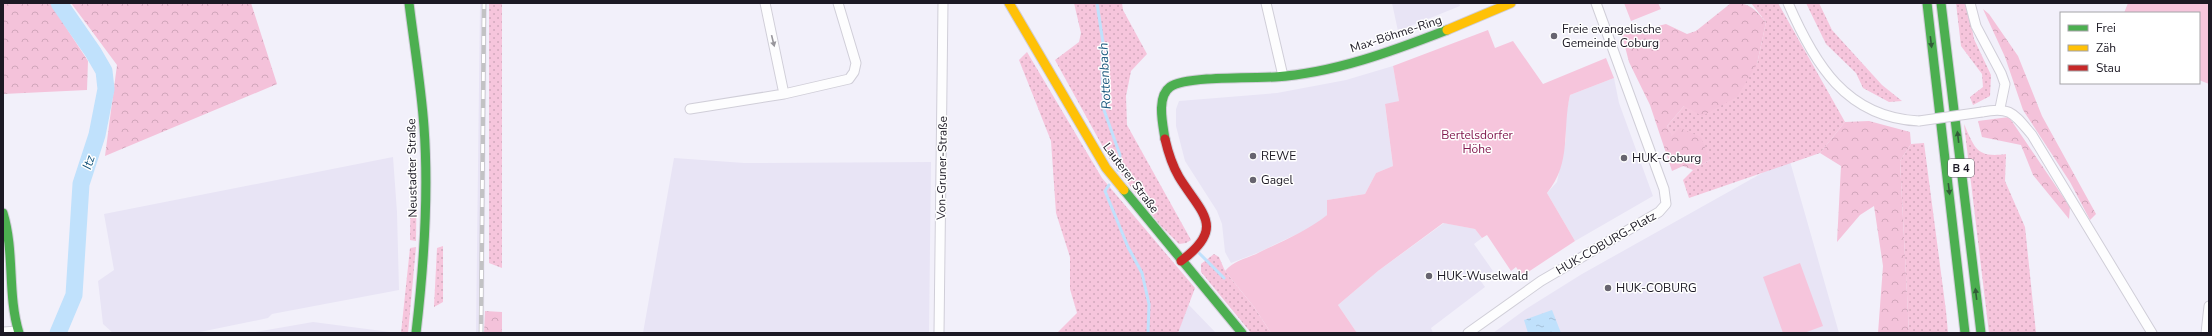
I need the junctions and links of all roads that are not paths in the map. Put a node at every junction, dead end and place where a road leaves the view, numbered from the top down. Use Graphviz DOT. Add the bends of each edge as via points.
graph roads {
  1 [pos="409,3"];
  2 [pos="765,3"];
  3 [pos="838,3"];
  4 [pos="943,3"];
  5 [pos="1009,3"];
  6 [pos="1266,3"];
  7 [pos="1511,3"];
  8 [pos="1596,3"];
  9 [pos="1788,3"];
  10 [pos="1927,3"];
  11 [pos="1941,3"];
  12 [pos="1970,3"];
  13 [pos="1283,76"];
  14 [pos="784,94"];
  15 [pos="2000,108"];
  16 [pos="690,109"];
  17 [pos="3,213"];
  18 [pos="1181,261"];
  19 [pos="2209,306"];
  20 [pos="3,332"];
  21 [pos="18,332"];
  22 [pos="416,333"];
  23 [pos="939,333"];
  24 [pos="1242,333"];
  25 [pos="1468,333"];
  26 [pos="1965,333"];
  27 [pos="1981,333"];
  28 [pos="2152,333"];
  29 [pos="2206,333"];
  1 -- 22 [label="main road, Neustadter Straße" via="422,100 425,146 423,256"];
  2 -- 14 [label="street, one-way"];
  3 -- 14 [label="street" via="856,63 854,72 843,82"];
  4 -- 23 [label="street, Von-Gruner-Straße"];
  5 -- 18 [label="main road, Lauterer Straße" via="1106,168"];
  6 -- 13 [label="street"];
  7 -- 13 [label="main road, Max-Böhme-Ring" via="1470,22 1398,48 1350,62"];
  8 -- 25 [label="street, HUK-COBURG-Platz" via="1667,200 1664,207 1541,281"];
  9 -- 15 [label="street, bridge" via="1805,39 1829,77 1873,112 1900,120 1919,121"];
  10 -- 26 [label="main road, B 4, one-way"];
  27 -- 11 [label="main road, B 4, one-way"];
  12 -- 15 [label="street" via="1976,26 2005,84"];
  13 -- 18 [label="main road, Max-Böhme-Ring" via="1188,81 1172,85 1163,94 1166,147 1178,176 1205,217 1207,227 1200,246"];
  14 -- 16 [label="street"];
  15 -- 28 [label="street" via="2017,118 2032,135"];
  17 -- 21 [label="main road" via="10,237 13,307"];
  18 -- 24 [label="main road, Lauterer Straße"];
  19 -- 29 [label="street"];
  20 -- 21 [label="street"];
}
